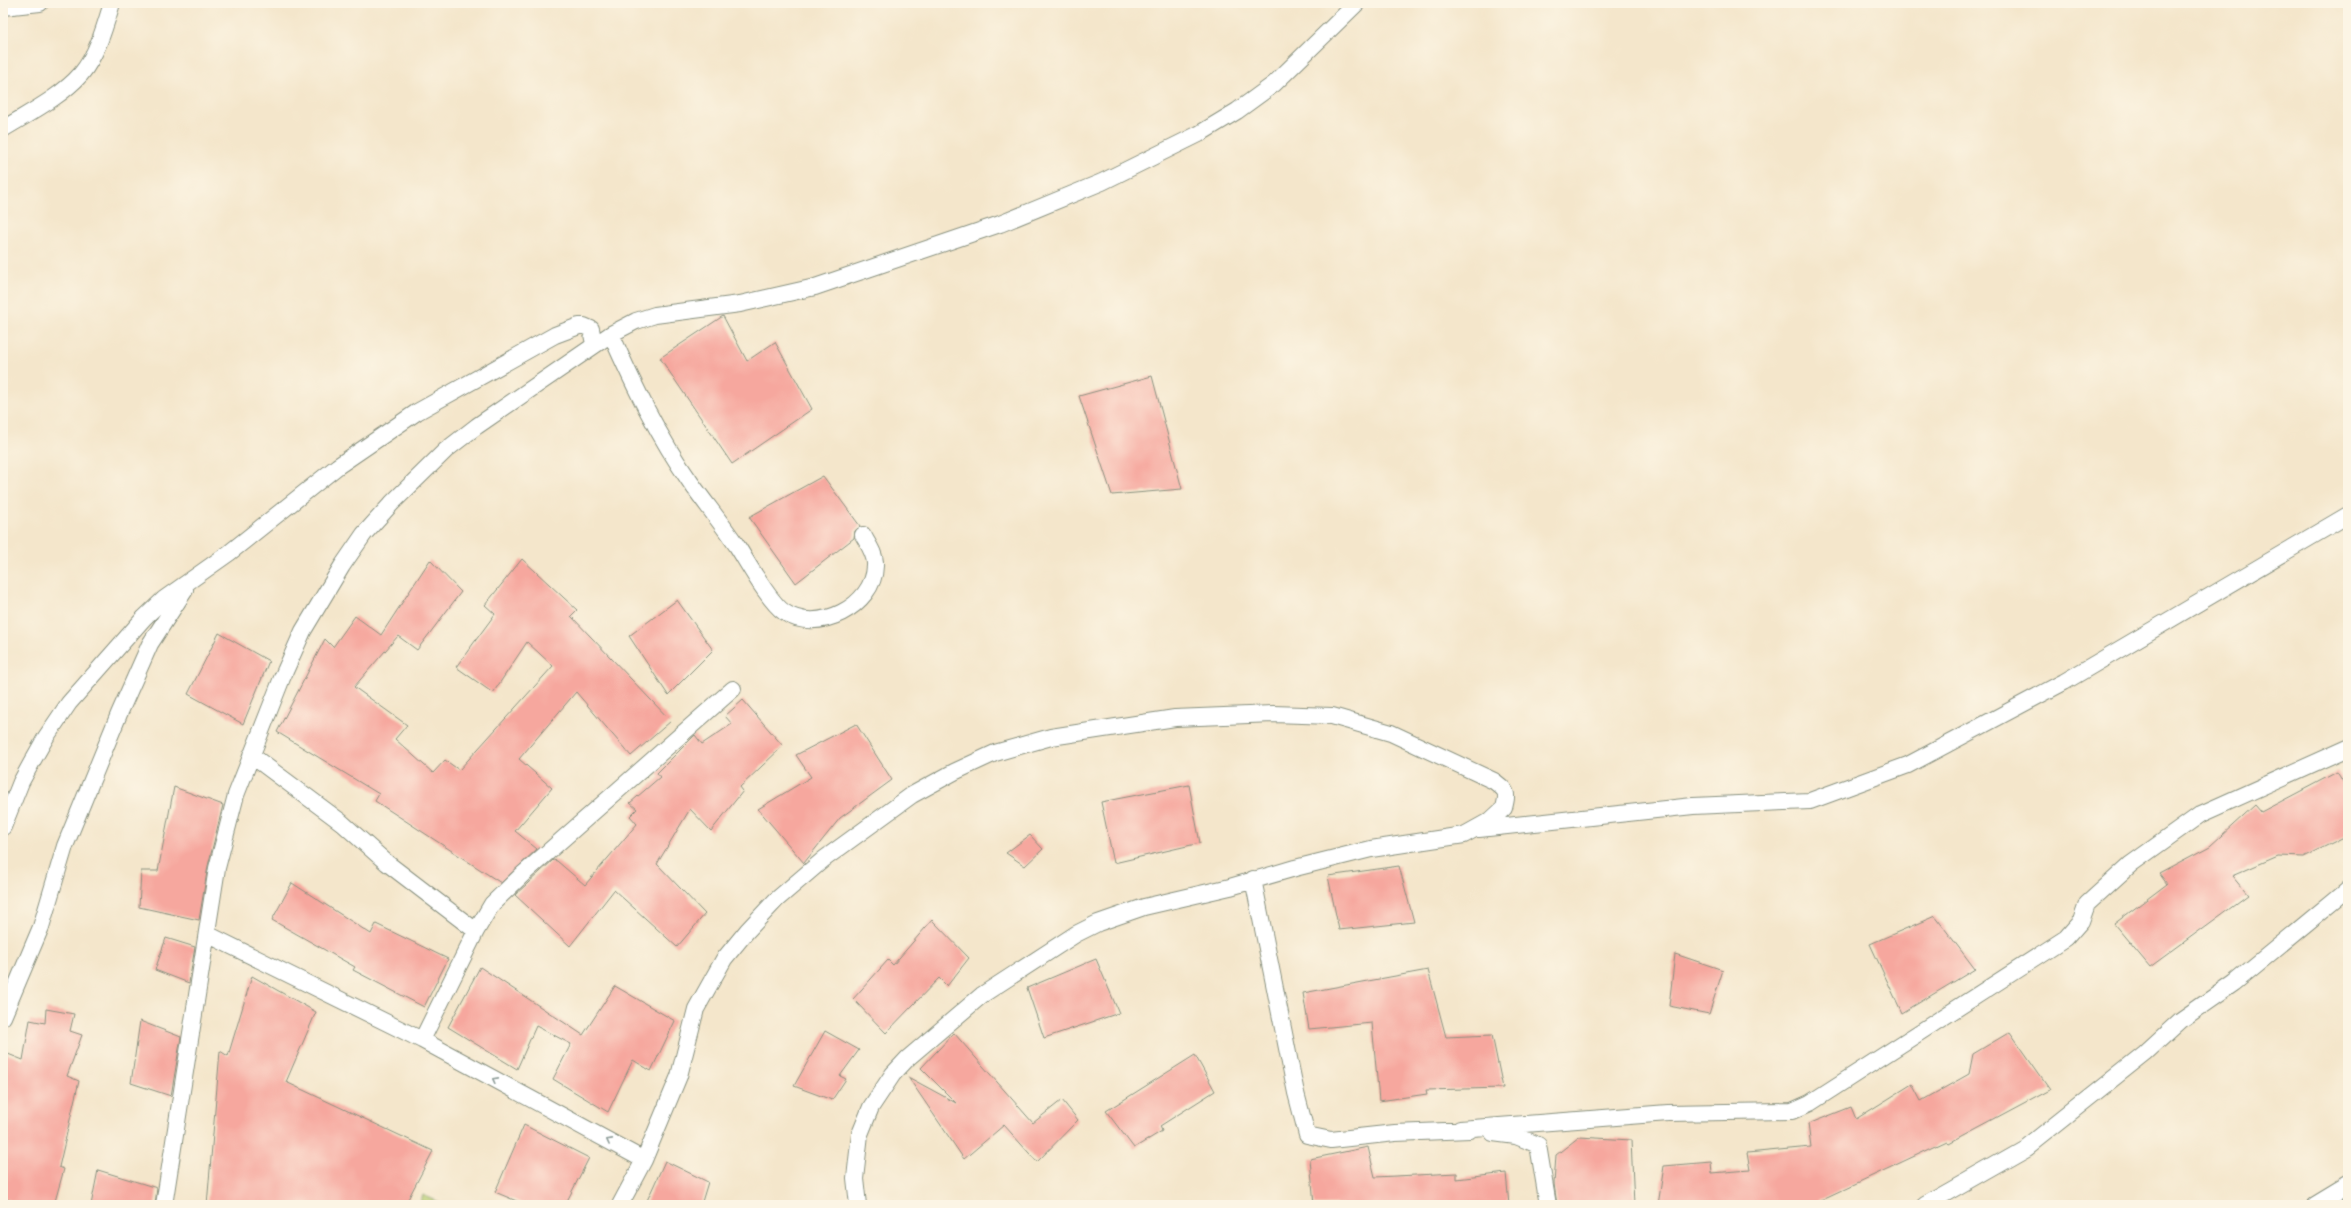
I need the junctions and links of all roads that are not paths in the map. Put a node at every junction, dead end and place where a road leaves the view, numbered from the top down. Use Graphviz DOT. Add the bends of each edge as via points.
graph roads {
  1 [pos="40,3"];
  2 [pos="112,3"];
  3 [pos="1357,3"];
  4 [pos="3,7"];
  5 [pos="3,129"];
  6 [pos="611,334"];
  7 [pos="594,344"];
  8 [pos="2348,515"];
  9 [pos="863,535"];
  10 [pos="195,578"];
  11 [pos="733,689"];
  12 [pos="2348,748"];
  13 [pos="252,755"];
  14 [pos="3,826"];
  15 [pos="1476,830"];
  16 [pos="1253,880"];
  17 [pos="2348,889"];
  18 [pos="476,931"];
  19 [pos="207,934"];
  20 [pos="3,1017"];
  21 [pos="422,1040"];
  22 [pos="1460,1129"];
  23 [pos="644,1160"];
  24 [pos="2348,1185"];
  25 [pos="164,1205"];
  26 [pos="620,1205"];
  27 [pos="858,1205"];
  28 [pos="1548,1205"];
  29 [pos="1926,1205"];
  30 [pos="2315,1205"];
  1 -- 4 [label="street"];
  2 -- 5 [label="street" via="91,59 81,74 44,104"];
  3 -- 6 [label="street" via="1274,84 1237,111 1199,134 1102,182 1000,224 815,287 740,304 655,315 636,321"];
  6 -- 7 [label="street"];
  6 -- 9 [label="street" via="641,400 658,430 691,483 783,612 800,620 820,619 838,614 864,596 872,582 875,565 870,546"];
  7 -- 10 [label="street" via="591,329 584,326 572,328 417,412 338,466"];
  7 -- 13 [label="street" via="446,450 364,534 303,631"];
  8 -- 15 [label="street" via="2064,682 1942,747 1908,765 1810,801 1693,806"];
  10 -- 14 [label="street" via="164,599 144,618 69,704 30,766"];
  10 -- 20 [label="street" via="150,644 119,714 65,846 41,926"];
  11 -- 18 [label="street" via="523,874 492,904"];
  12 -- 22 [label="street" via="2201,814 2131,864 2087,904 2081,921 2066,938 1810,1103 1792,1111 1668,1113"];
  13 -- 18 [label="street" via="341,822 387,863"];
  13 -- 19 [label="street" via="236,795 217,868"];
  15 -- 16 [label="street" via="1448,838 1371,849"];
  15 -- 23 [label="street" via="1504,808 1505,789 1494,781 1398,735 1332,716 1242,714 1175,718 1051,737 994,753 912,795 824,859 776,900 747,931 724,959 696,1008 679,1076"];
  16 -- 22 [label="street" via="1307,1135 1331,1140"];
  16 -- 27 [label="street" via="1144,907 1098,923 1076,934 982,995 908,1058 893,1074 871,1107 860,1134 856,1166"];
  17 -- 29 [label="street" via="2234,983 2181,1020 2145,1053 2027,1147"];
  18 -- 21 [label="street"];
  19 -- 21 [label="street"];
  19 -- 25 [label="street"];
  23 -- 21 [label="street, one-way"];
  22 -- 28 [label="street" via="1516,1136 1538,1145"];
  23 -- 26 [label="street"];
  24 -- 30 [label="street"];
}
